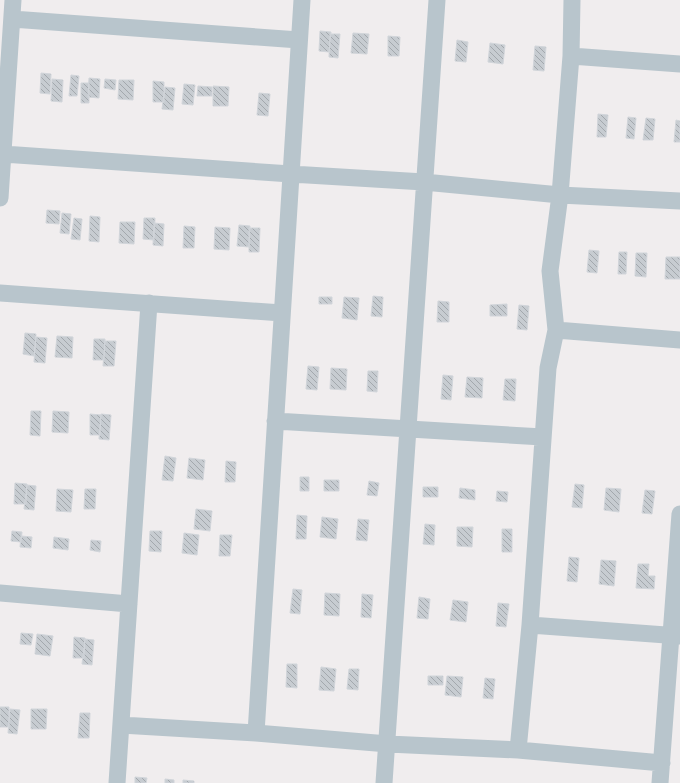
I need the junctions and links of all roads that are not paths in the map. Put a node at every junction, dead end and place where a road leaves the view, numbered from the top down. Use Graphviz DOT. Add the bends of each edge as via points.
graph roads {
  1 [pos="13,0"];
  2 [pos="302,0"];
  3 [pos="437,0"];
  4 [pos="572,0"];
  5 [pos="12,19"];
  6 [pos="299,40"];
  7 [pos="571,56"];
  8 [pos="680,64"];
  9 [pos="3,108"];
  10 [pos="3,154"];
  11 [pos="291,174"];
  12 [pos="424,182"];
  13 [pos="560,195"];
  14 [pos="0,198"];
  15 [pos="680,201"];
  16 [pos="0,293"];
  17 [pos="150,304"];
  18 [pos="282,313"];
  19 [pos="556,330"];
  20 [pos="680,340"];
  21 [pos="275,421"];
  22 [pos="408,429"];
  23 [pos="543,437"];
  24 [pos="680,514"];
  25 [pos="0,593"];
  26 [pos="129,604"];
  27 [pos="530,625"];
  28 [pos="676,635"];
  29 [pos="121,725"];
  30 [pos="256,734"];
  31 [pos="388,744"];
  32 [pos="518,750"];
  33 [pos="662,763"];
  34 [pos="117,783"];
  35 [pos="384,783"];
  36 [pos="660,783"];
  1 -- 5 [label="street"];
  2 -- 6 [label="street"];
  3 -- 12 [label="street"];
  4 -- 7 [label="street"];
  5 -- 6 [label="street"];
  5 -- 9 [label="street"];
  6 -- 11 [label="street"];
  7 -- 8 [label="street"];
  7 -- 13 [label="street"];
  9 -- 10 [label="street"];
  10 -- 11 [label="street"];
  10 -- 14 [label="street"];
  11 -- 12 [label="street"];
  11 -- 18 [label="street"];
  12 -- 13 [label="street"];
  12 -- 22 [label="street"];
  13 -- 15 [label="street"];
  13 -- 19 [label="street" via="550,271"];
  16 -- 17 [label="street"];
  17 -- 18 [label="street"];
  17 -- 26 [label="street"];
  18 -- 21 [label="street"];
  19 -- 20 [label="street"];
  19 -- 23 [label="street" via="548,368"];
  21 -- 22 [label="street"];
  21 -- 30 [label="street"];
  22 -- 23 [label="street"];
  22 -- 31 [label="street"];
  23 -- 27 [label="street"];
  24 -- 28 [label="street"];
  25 -- 26 [label="street"];
  26 -- 29 [label="street"];
  27 -- 28 [label="street"];
  27 -- 32 [label="street"];
  28 -- 33 [label="street"];
  29 -- 30 [label="street"];
  29 -- 34 [label="street"];
  30 -- 31 [label="street"];
  31 -- 32 [label="street"];
  31 -- 35 [label="street"];
  32 -- 33 [label="street"];
  33 -- 36 [label="street"];
}
